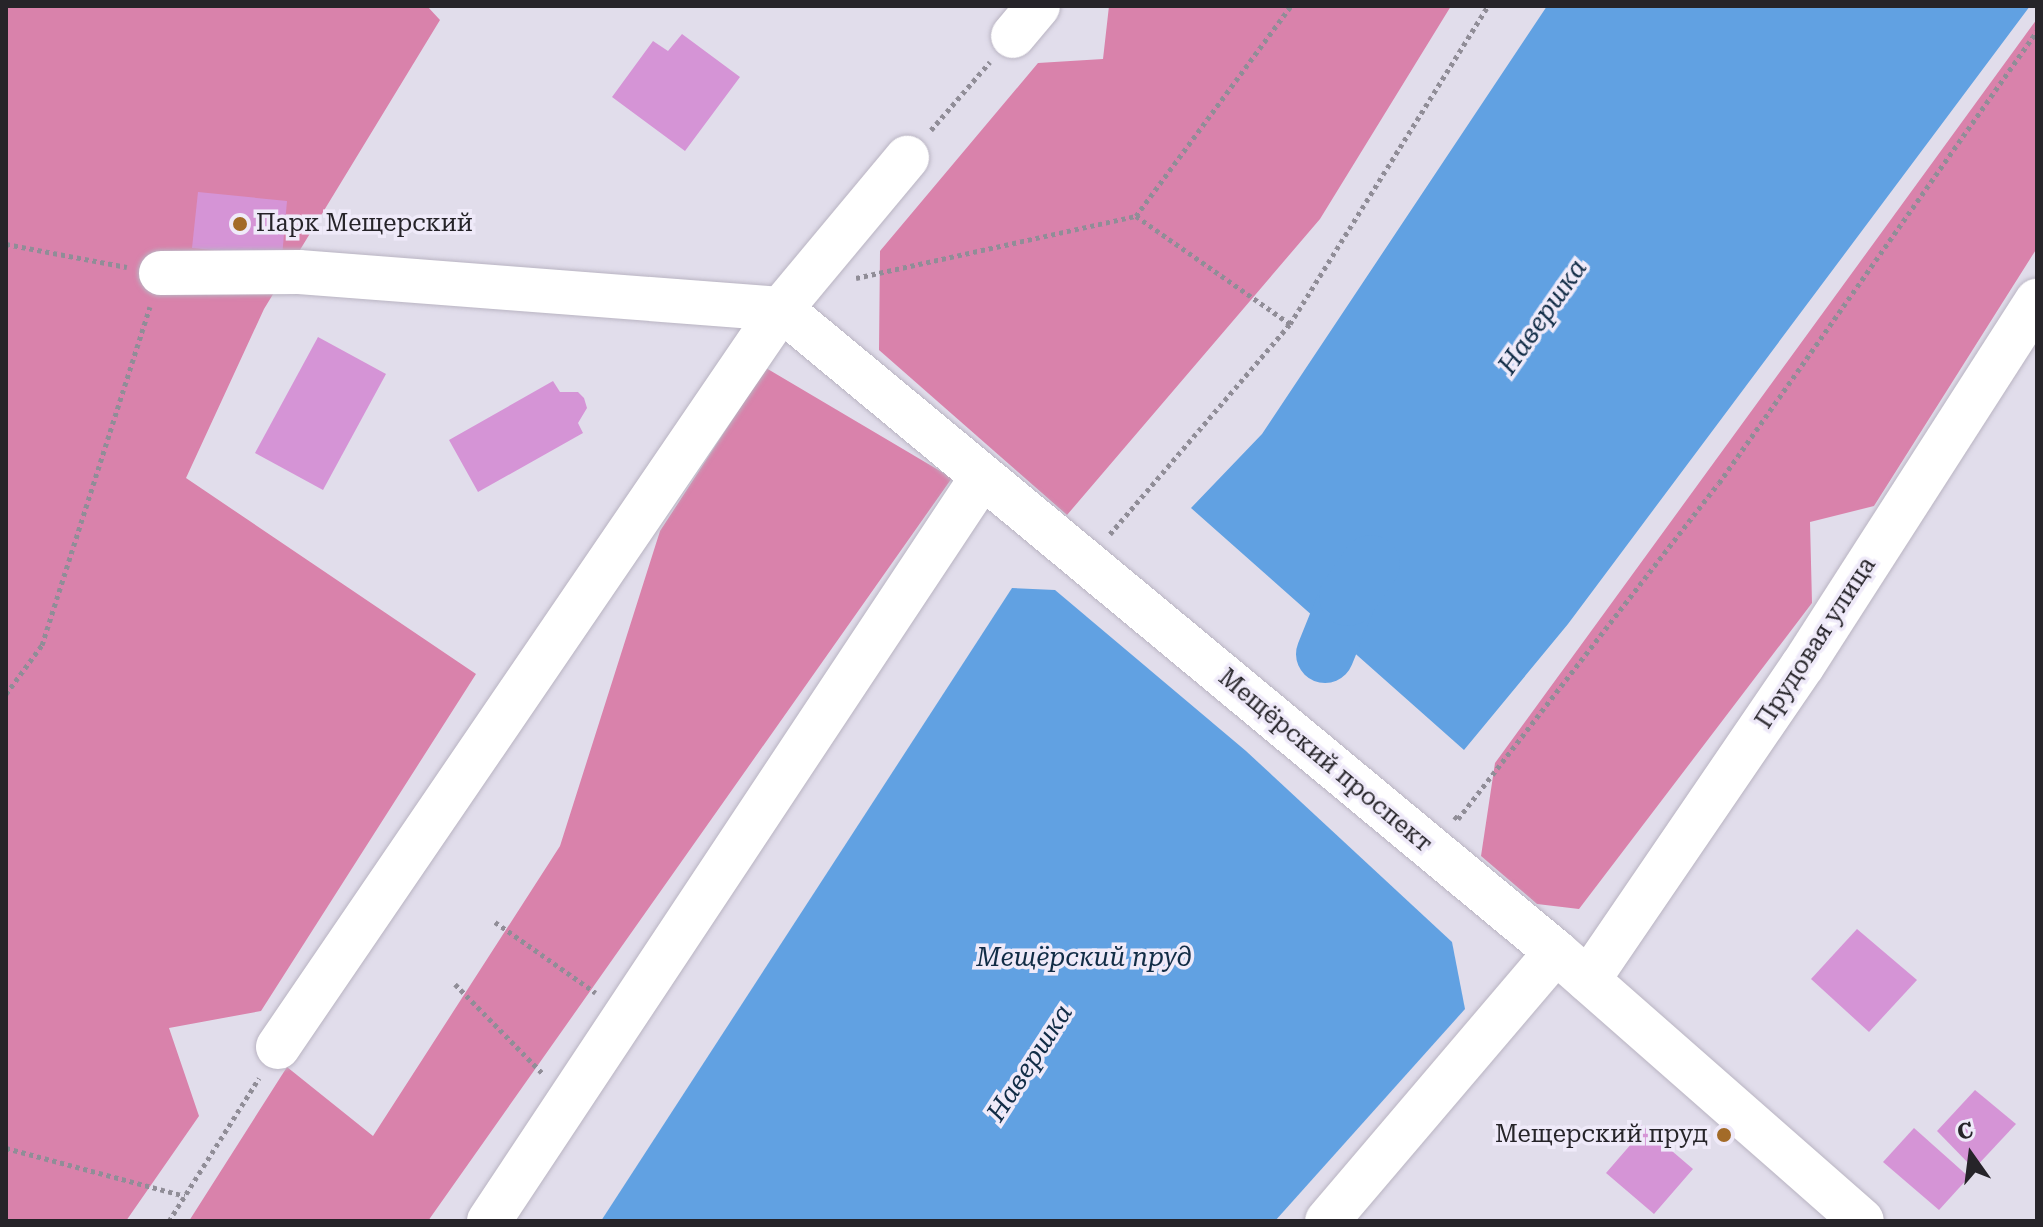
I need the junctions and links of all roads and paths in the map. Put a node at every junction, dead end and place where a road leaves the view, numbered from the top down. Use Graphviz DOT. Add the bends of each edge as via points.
graph roads {
  1 [pos="1291,6"];
  2 [pos="1488,6"];
  3 [pos="1026,21"];
  4 [pos="2037,31"];
  5 [pos="907,158"];
  6 [pos="1136,216"];
  7 [pos="6,244"];
  8 [pos="161,273"];
  9 [pos="789,300"];
  10 [pos="2037,301"];
  11 [pos="1290,324"];
  12 [pos="982,477"];
  13 [pos="1121,545"];
  14 [pos="6,694"];
  15 [pos="1446,809"];
  16 [pos="495,922"];
  17 [pos="1572,966"];
  18 [pos="455,984"];
  19 [pos="626,1014"];
  20 [pos="278,1047"];
  21 [pos="569,1100"];
  22 [pos="6,1148"];
  23 [pos="185,1196"];
  24 [pos="169,1221"];
  25 [pos="489,1221"];
  26 [pos="1327,1221"];
  27 [pos="1862,1221"];
  1 -- 6 [label="path"];
  2 -- 11 [label="path"];
  3 -- 5 [label="path"];
  4 -- 15 [label="path" via="1719,483 1458,819"];
  5 -- 9 [label="street"];
  6 -- 9 [label="path"];
  6 -- 11 [label="path"];
  7 -- 8 [label="path"];
  8 -- 9 [label="street" via="299,272"];
  8 -- 14 [label="path" via="42,645"];
  9 -- 12 [label="street, Мещёрский проспект"];
  9 -- 20 [label="street"];
  10 -- 17 [label="street, Прудовая улица" via="1803,665"];
  11 -- 13 [label="path" via="1109,535"];
  12 -- 17 [label="street, Мещёрский проспект"];
  12 -- 19 [label="street"];
  16 -- 19 [label="path"];
  17 -- 26 [label="street, Прудовая улица"];
  17 -- 27 [label="street, Мещёрский проспект"];
  18 -- 21 [label="path"];
  19 -- 21 [label="street"];
  20 -- 23 [label="path"];
  21 -- 25 [label="street"];
  22 -- 23 [label="path"];
  23 -- 24 [label="path"];
}
